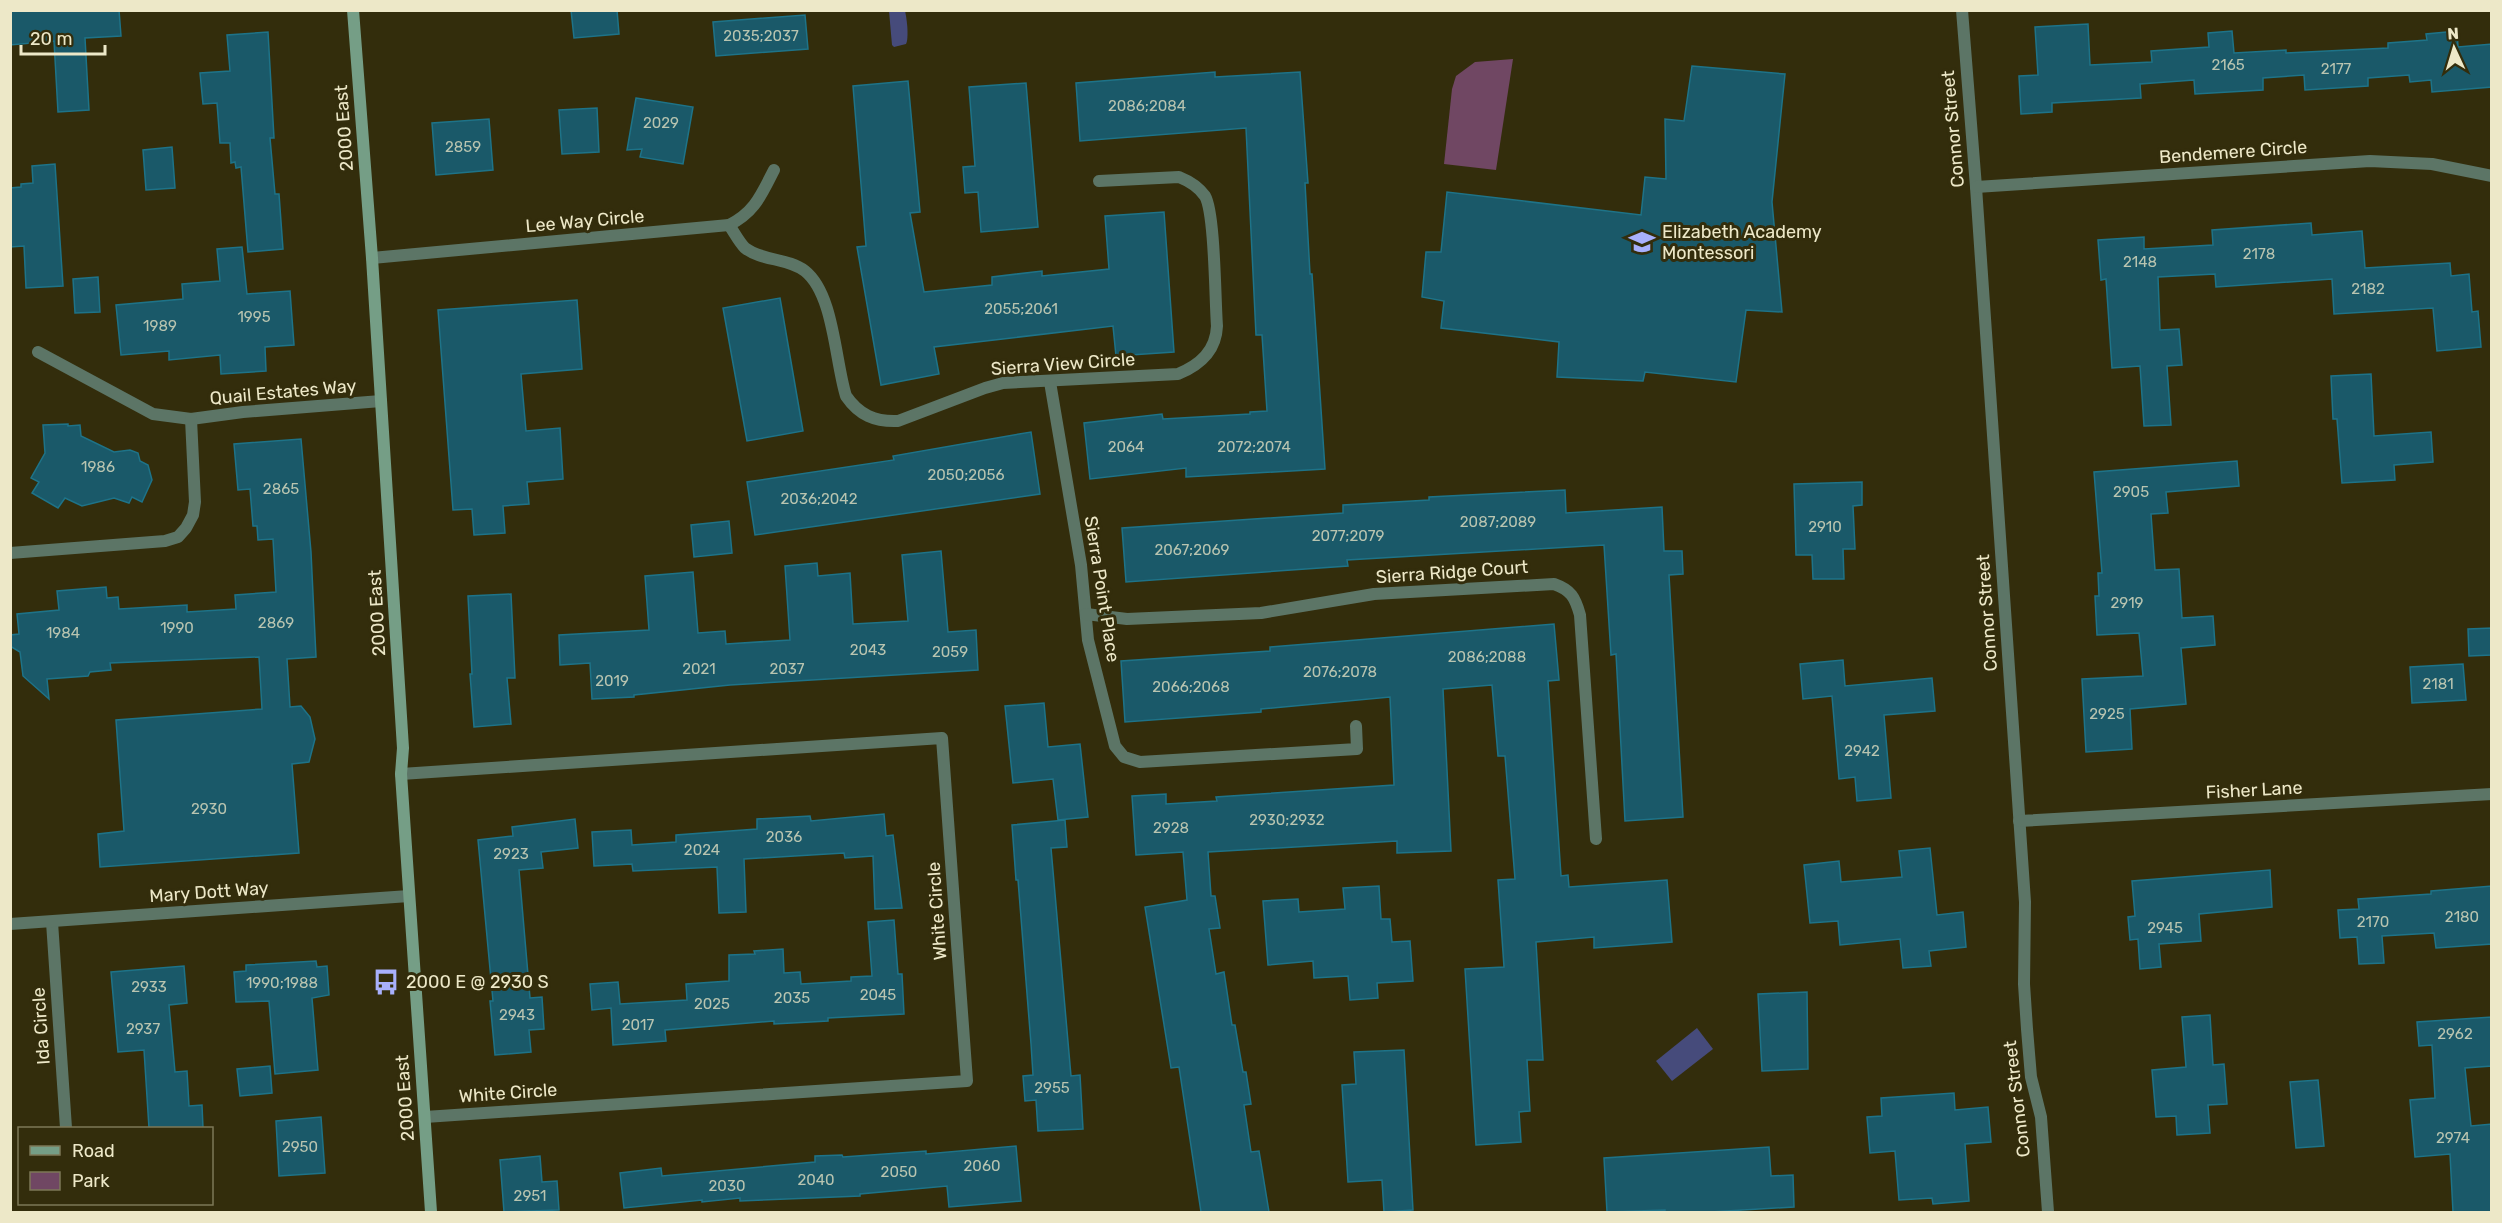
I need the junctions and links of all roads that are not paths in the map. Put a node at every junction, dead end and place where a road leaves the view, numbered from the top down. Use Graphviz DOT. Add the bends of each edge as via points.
graph roads {
  1 [pos="352,10"];
  2 [pos="1962,10"];
  3 [pos="774,171"];
  4 [pos="2492,176"];
  5 [pos="1099,181"];
  6 [pos="1976,187"];
  7 [pos="729,225"];
  8 [pos="372,258"];
  9 [pos="38,352"];
  10 [pos="1050,382"];
  11 [pos="381,401"];
  12 [pos="191,419"];
  13 [pos="10,553"];
  14 [pos="1086,614"];
  15 [pos="1356,726"];
  16 [pos="401,774"];
  17 [pos="2492,794"];
  18 [pos="2019,821"];
  19 [pos="1596,839"];
  20 [pos="409,896"];
  21 [pos="52,922"];
  22 [pos="10,924"];
  23 [pos="425,1117"];
  24 [pos="66,1127"];
  25 [pos="431,1212"];
  26 [pos="2048,1212"];
  1 -- 8 [label="street, 2000 East"];
  2 -- 6 [label="street, Connor Street"];
  3 -- 7 [label="street, Lee Way Circle" via="752,210"];
  4 -- 6 [label="street, Bendemere Circle" via="2432,164 2370,161"];
  5 -- 10 [label="street, Sierra View Circle" via="1179,177 1204,194 1210,215 1216,336 1199,363 1178,374"];
  6 -- 18 [label="street, Connor Street"];
  7 -- 8 [label="street, Lee Way Circle"];
  7 -- 10 [label="street, Sierra View Circle" via="744,247 792,264 813,278 825,301 846,396 864,415 886,422 898,421 993,386"];
  8 -- 11 [label="street, 2000 East"];
  9 -- 12 [label="street" via="153,414"];
  10 -- 14 [label="street, Sierra Point Place"];
  11 -- 12 [label="street, Quail Estates Way" via="243,411"];
  11 -- 16 [label="street, 2000 East" via="403,748"];
  12 -- 13 [label="street, Quail Estates Way" via="195,502 193,515 178,537 141,544"];
  14 -- 15 [label="street, Sierra Point Place" via="1088,640 1115,746 1124,757 1140,762 1357,749"];
  14 -- 19 [label="street, Sierra Ridge Court" via="1127,619 1261,613 1374,594 1554,584 1567,588 1575,597 1580,615"];
  16 -- 20 [label="street, 2000 East"];
  16 -- 23 [label="street, White Circle" via="942,738 966,1063 967,1081"];
  17 -- 18 [label="street, Fisher Lane"];
  18 -- 26 [label="street, Connor Street" via="2025,902 2026,1017 2031,1077 2041,1117"];
  20 -- 21 [label="street, Mary Dott Way"];
  20 -- 23 [label="street, 2000 East"];
  21 -- 22 [label="street, Mary Dott Way"];
  21 -- 24 [label="street, Ida Circle"];
  23 -- 25 [label="street, 2000 East"];
}
